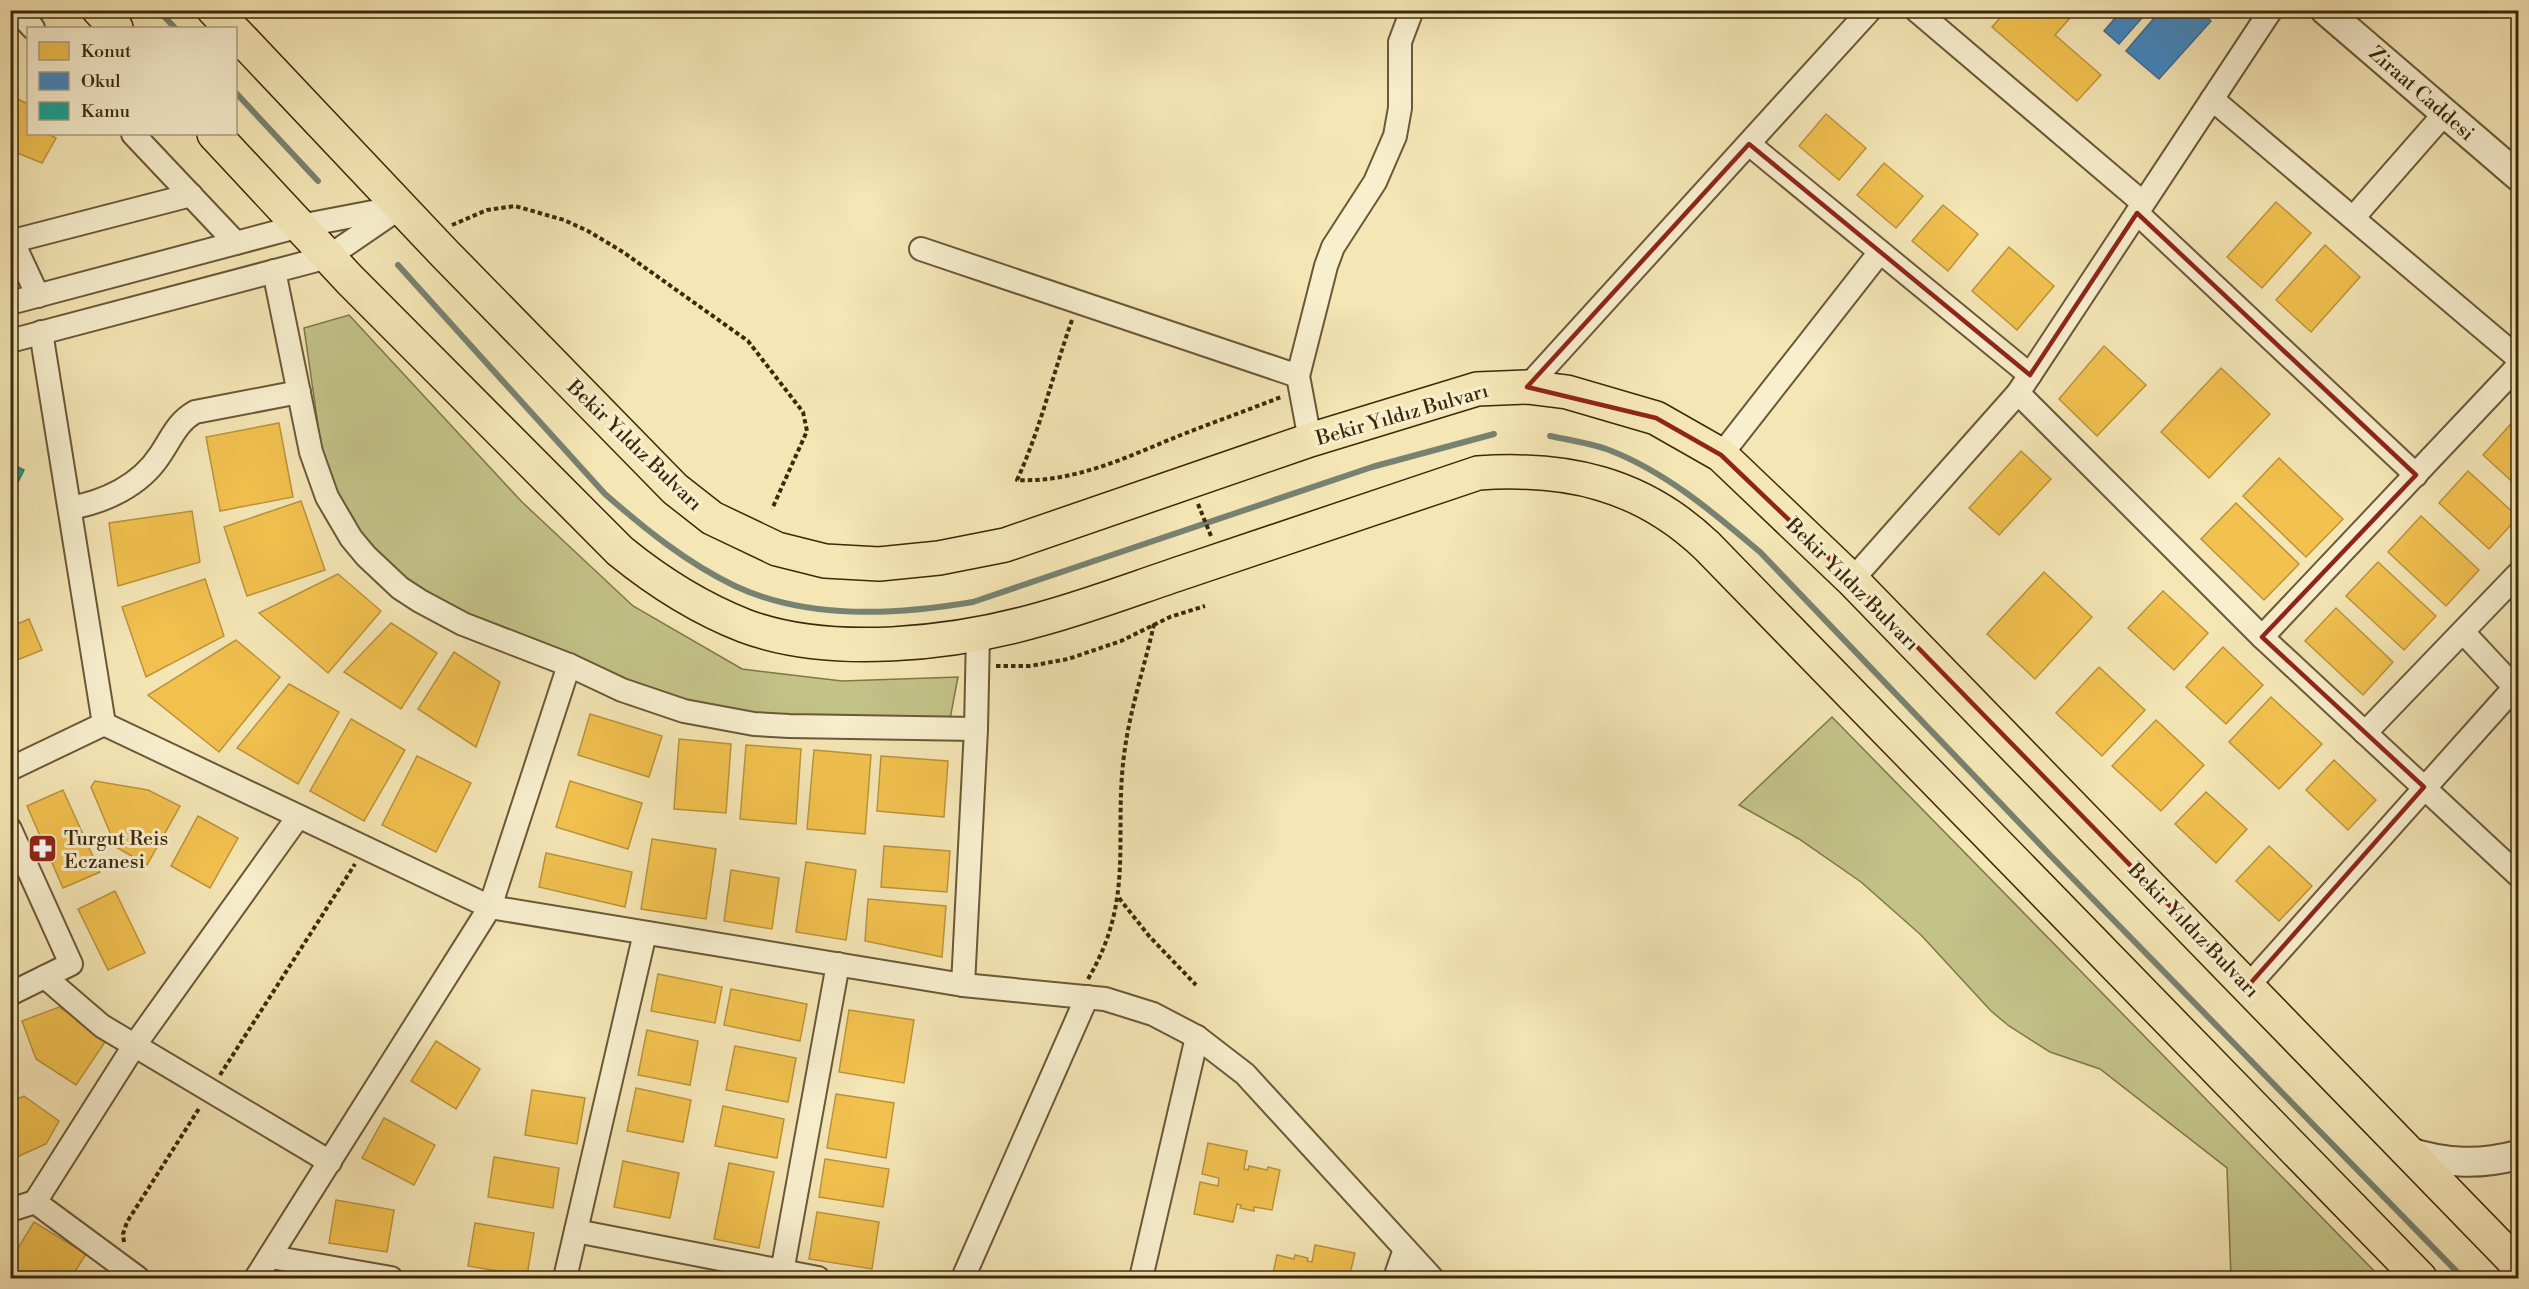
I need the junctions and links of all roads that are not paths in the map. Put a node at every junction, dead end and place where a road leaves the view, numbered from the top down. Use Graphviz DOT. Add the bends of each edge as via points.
graph roads {
  1 [pos="16,10"];
  2 [pos="99,10"];
  3 [pos="214,10"];
  4 [pos="1412,10"];
  5 [pos="1870,10"];
  6 [pos="1916,10"];
  7 [pos="2271,10"];
  8 [pos="2325,10"];
  9 [pos="32,27"];
  10 [pos="115,27"];
  11 [pos="230,27"];
  12 [pos="237,34"];
  13 [pos="2212,99"];
  14 [pos="2445,113"];
  15 [pos="134,135"];
  16 [pos="215,135"];
  17 [pos="1749,144"];
  18 [pos="2518,176"];
  19 [pos="191,195"];
  20 [pos="401,207"];
  21 [pos="2140,208"];
  22 [pos="2353,218"];
  23 [pos="300,226"];
  24 [pos="12,238"];
  25 [pos="237,243"];
  26 [pos="921,249"];
  27 [pos="1880,252"];
  28 [pos="328,257"];
  29 [pos="274,271"];
  30 [pos="38,296"];
  31 [pos="10,303"];
  32 [pos="41,332"];
  33 [pos="10,341"];
  34 [pos="2518,358"];
  35 [pos="2518,366"];
  36 [pos="1299,383"];
  37 [pos="2024,384"];
  38 [pos="1527,387"];
  39 [pos="299,392"];
  40 [pos="1310,440"];
  41 [pos="1721,455"];
  42 [pos="2416,475"];
  43 [pos="70,508"];
  44 [pos="2518,574"];
  45 [pos="1852,580"];
  46 [pos="2463,632"];
  47 [pos="2262,637"];
  48 [pos="977,650"];
  49 [pos="569,665"];
  50 [pos="2517,689"];
  51 [pos="104,724"];
  52 [pos="976,729"];
  53 [pos="2366,733"];
  54 [pos="10,769"];
  55 [pos="2424,787"];
  56 [pos="298,816"];
  57 [pos="10,829"];
  58 [pos="2518,875"];
  59 [pos="490,907"];
  60 [pos="645,933"];
  61 [pos="838,964"];
  62 [pos="45,977"];
  63 [pos="963,985"];
  64 [pos="2248,986"];
  65 [pos="10,994"];
  66 [pos="1081,997"];
  67 [pos="1197,1037"];
  68 [pos="134,1046"];
  69 [pos="2409,1152"];
  70 [pos="2518,1155"];
  71 [pos="330,1162"];
  72 [pos="35,1202"];
  73 [pos="10,1210"];
  74 [pos="576,1231"];
  75 [pos="1405,1249"];
  76 [pos="271,1257"];
  77 [pos="2518,1264"];
  78 [pos="782,1272"];
  79 [pos="143,1273"];
  80 [pos="256,1278"];
  81 [pos="391,1278"];
  82 [pos="565,1278"];
  83 [pos="818,1278"];
  84 [pos="963,1278"];
  85 [pos="1142,1278"];
  86 [pos="1395,1278"];
  87 [pos="1432,1278"];
  88 [pos="2420,1278"];
  1 -- 9 [label="street"];
  2 -- 10 [label="main road"];
  3 -- 11 [label="main road"];
  4 -- 36 [label="street" via="1400,42 1400,108 1395,136 1375,182 1333,247"];
  5 -- 17 [label="street"];
  6 -- 21 [label="street"];
  7 -- 13 [label="street"];
  8 -- 14 [label="street, Ziraat Caddesi"];
  12 -- 20 [label="main road, Bekir Yıldız Bulvarı"];
  13 -- 21 [label="street"];
  13 -- 22 [label="street"];
  14 -- 18 [label="street, Ziraat Caddesi"];
  14 -- 22 [label="street"];
  15 -- 19 [label="street"];
  16 -- 23 [label="main road"];
  17 -- 27 [label="street"];
  17 -- 38 [label="street"];
  19 -- 24 [label="street"];
  19 -- 25 [label="street"];
  20 -- 23 [label="street"];
  20 -- 28 [label="street"];
  20 -- 40 [label="main road, Bekir Yıldız Bulvarı" via="675,489 732,529 801,556 879,564 939,558 1005,545"];
  21 -- 37 [label="street"];
  21 -- 42 [label="street"];
  22 -- 34 [label="street"];
  23 -- 25 [label="street"];
  23 -- 28 [label="main road"];
  24 -- 30 [label="street"];
  25 -- 30 [label="street"];
  26 -- 36 [label="street"];
  27 -- 37 [label="street"];
  27 -- 41 [label="street"];
  28 -- 29 [label="street"];
  28 -- 48 [label="main road" via="613,545 691,600 747,626 802,639 895,643 944,640"];
  29 -- 32 [label="street"];
  29 -- 39 [label="street"];
  30 -- 31 [label="street"];
  32 -- 33 [label="street"];
  32 -- 43 [label="street"];
  35 -- 42 [label="street"];
  36 -- 40 [label="street"];
  37 -- 45 [label="street"];
  37 -- 47 [label="street"];
  38 -- 40 [label="main road, Bekir Yıldız Bulvarı" via="1477,389"];
  38 -- 41 [label="main road, Bekir Yıldız Bulvarı" via="1567,392 1639,412 1678,429"];
  39 -- 43 [label="street" via="195,412 182,421 159,458 140,478 100,501"];
  39 -- 49 [label="street" via="317,475 338,518 366,556 400,588 441,613"];
  41 -- 45 [label="main road, Bekir Yıldız Bulvarı"];
  42 -- 47 [label="street"];
  43 -- 51 [label="street"];
  44 -- 46 [label="street"];
  45 -- 64 [label="main road, Bekir Yıldız Bulvarı"];
  46 -- 50 [label="street"];
  46 -- 53 [label="street"];
  47 -- 53 [label="street"];
  48 -- 52 [label="street"];
  48 -- 88 [label="main road" via="1082,607 1478,473 1556,474 1635,495 1673,517 1707,546"];
  49 -- 52 [label="street" via="650,701 719,718 789,726"];
  49 -- 59 [label="street"];
  50 -- 55 [label="street"];
  51 -- 54 [label="street"];
  51 -- 56 [label="street"];
  52 -- 63 [label="street"];
  53 -- 55 [label="street"];
  55 -- 58 [label="street"];
  55 -- 64 [label="street"];
  56 -- 59 [label="street"];
  56 -- 68 [label="street"];
  57 -- 62 [label="street" via="71,964"];
  59 -- 60 [label="street"];
  59 -- 71 [label="street"];
  60 -- 61 [label="street"];
  60 -- 74 [label="street"];
  61 -- 63 [label="street"];
  61 -- 78 [label="street"];
  62 -- 65 [label="street"];
  62 -- 68 [label="street" via="102,1026"];
  63 -- 66 [label="street"];
  64 -- 69 [label="main road, Bekir Yıldız Bulvarı"];
  66 -- 67 [label="street" via="1105,999 1153,1014"];
  66 -- 84 [label="street"];
  67 -- 75 [label="street" via="1245,1074"];
  67 -- 85 [label="street"];
  68 -- 71 [label="street"];
  68 -- 72 [label="street"];
  69 -- 70 [label="street" via="2462,1163"];
  69 -- 77 [label="main road, Bekir Yıldız Bulvarı"];
  71 -- 76 [label="street"];
  72 -- 73 [label="street"];
  72 -- 79 [label="street"];
  74 -- 78 [label="street"];
  74 -- 82 [label="street"];
  75 -- 86 [label="street"];
  75 -- 87 [label="street"];
  76 -- 80 [label="street"];
  76 -- 81 [label="street"];
  78 -- 83 [label="street"];
}
